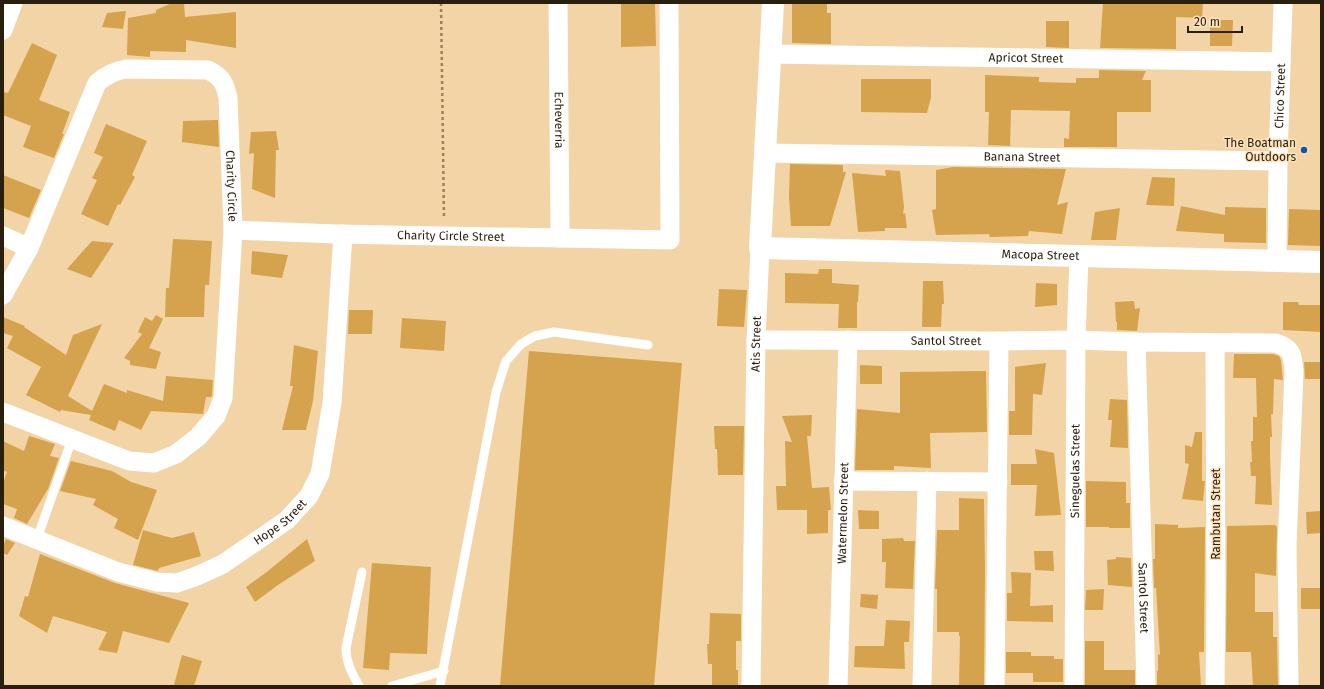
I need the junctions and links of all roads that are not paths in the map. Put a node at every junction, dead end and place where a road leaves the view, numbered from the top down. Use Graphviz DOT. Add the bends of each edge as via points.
graph roads {
  1 [pos="13,3"];
  2 [pos="558,3"];
  3 [pos="669,3"];
  4 [pos="773,3"];
  5 [pos="1283,3"];
  6 [pos="3,30"];
  7 [pos="771,54"];
  8 [pos="1281,62"];
  9 [pos="766,153"];
  10 [pos="1278,161"];
  11 [pos="233,230"];
  12 [pos="343,234"];
  13 [pos="3,236"];
  14 [pos="560,238"];
  15 [pos="29,248"];
  16 [pos="760,248"];
  17 [pos="1079,256"];
  18 [pos="1277,261"];
  19 [pos="1321,262"];
  20 [pos="3,295"];
  21 [pos="756,340"];
  22 [pos="848,340"];
  23 [pos="1076,340"];
  24 [pos="999,341"];
  25 [pos="1136,342"];
  26 [pos="1215,343"];
  27 [pos="648,345"];
  28 [pos="3,412"];
  29 [pos="72,438"];
  30 [pos="843,481"];
  31 [pos="927,481"];
  32 [pos="998,482"];
  33 [pos="3,526"];
  34 [pos="36,539"];
  35 [pos="362,572"];
  36 [pos="444,671"];
  37 [pos="359,686"];
  38 [pos="392,686"];
  39 [pos="440,686"];
  40 [pos="751,686"];
  41 [pos="838,686"];
  42 [pos="922,686"];
  43 [pos="995,686"];
  44 [pos="1074,686"];
  45 [pos="1146,686"];
  46 [pos="1215,686"];
  47 [pos="1289,686"];
  1 -- 6 [label="street"];
  2 -- 14 [label="street, Echeverria"];
  3 -- 14 [label="street, Charity Circle Street" via="670,240"];
  4 -- 7 [label="street, Atis Street"];
  5 -- 8 [label="street, Chico Street"];
  7 -- 8 [label="street, Apricot Street"];
  7 -- 9 [label="street, Atis Street"];
  8 -- 10 [label="street, Chico Street"];
  9 -- 10 [label="street, Banana Street"];
  9 -- 16 [label="street, Atis Street"];
  10 -- 18 [label="street, Chico Street"];
  11 -- 12 [label="street, Charity Circle Street"];
  11 -- 15 [label="street, Charity Circle" via="228,98 226,87 220,77 208,70 126,69 104,76 98,83"];
  11 -- 29 [label="street, Charity Circle" via="223,398 216,416 198,437 176,454 154,462 129,461"];
  12 -- 14 [label="street, Charity Circle Street"];
  12 -- 34 [label="street, Hope Street" via="332,403 320,474 309,496 287,520 223,564 177,583 157,582 118,572"];
  13 -- 15 [label="street"];
  15 -- 20 [label="street, Charity Circle"];
  16 -- 17 [label="street, Macopa Street"];
  16 -- 21 [label="street, Atis Street"];
  17 -- 18 [label="street, Macopa Street"];
  17 -- 23 [label="street, Sineguelas Street"];
  18 -- 19 [label="street, Macopa Street"];
  21 -- 22 [label="street, Santol Street"];
  21 -- 40 [label="street, Atis Street"];
  22 -- 24 [label="street, Santol Street"];
  22 -- 30 [label="street, Watermelon Street"];
  23 -- 24 [label="street, Santol Street"];
  23 -- 25 [label="street, Santol Street"];
  23 -- 44 [label="street, Sineguelas Street"];
  24 -- 32 [label="street"];
  25 -- 26 [label="street, Santol Street"];
  25 -- 45 [label="street, Santol Street"];
  26 -- 46 [label="street, Rambutan Street"];
  26 -- 47 [label="street, Santol Street" via="1275,343 1288,349 1292,355 1294,371 1287,546"];
  27 -- 36 [label="lane" via="554,332 535,336 521,344 506,361 496,392"];
  28 -- 29 [label="street, Charity Circle"];
  29 -- 34 [label="lane"];
  30 -- 31 [label="street"];
  30 -- 41 [label="street, Watermelon Street"];
  31 -- 32 [label="street"];
  31 -- 42 [label="street"];
  32 -- 43 [label="street"];
  33 -- 34 [label="street, Hope Street"];
  35 -- 37 [label="lane" via="346,648 348,665"];
  36 -- 38 [label="lane"];
  36 -- 39 [label="lane"];
}
